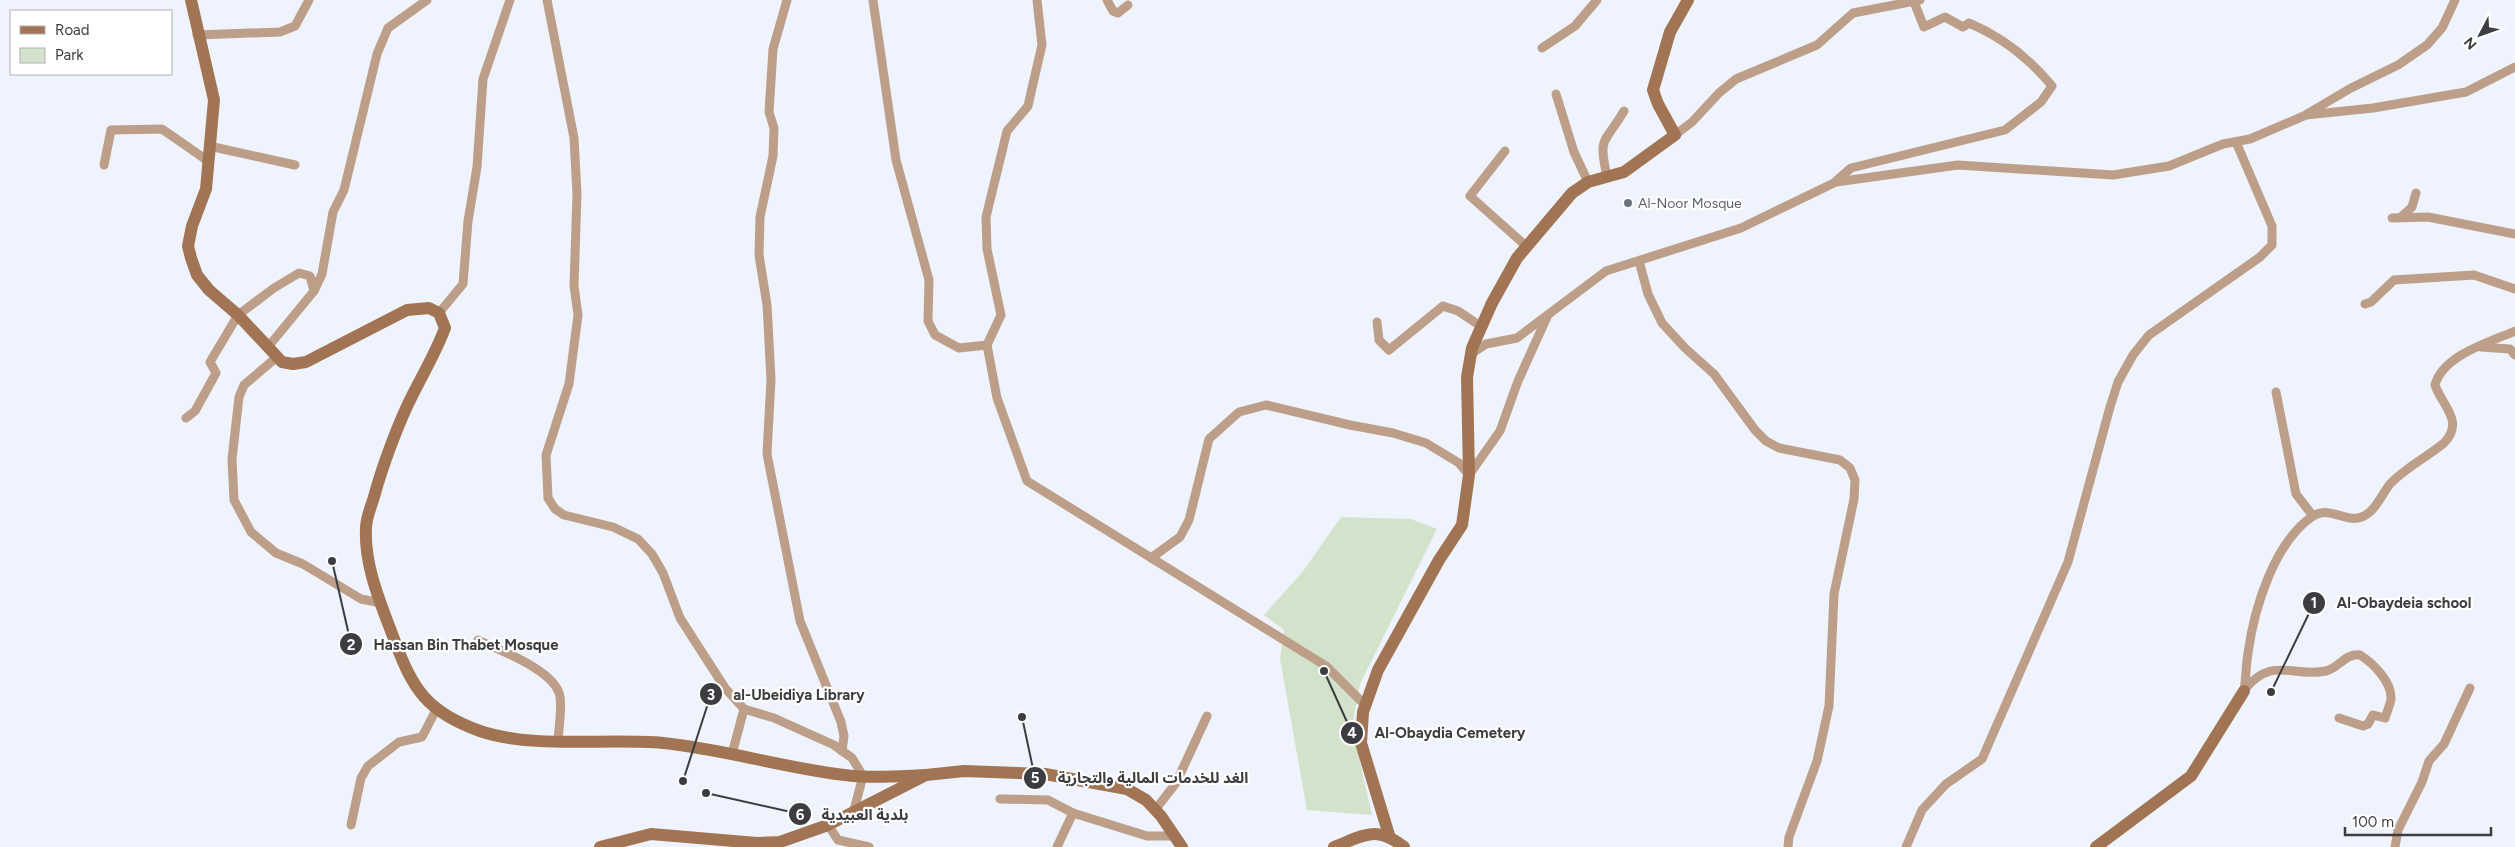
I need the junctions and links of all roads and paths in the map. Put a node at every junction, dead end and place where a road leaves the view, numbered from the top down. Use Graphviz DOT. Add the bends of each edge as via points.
graph roads {
  1 [pos="191,0"];
  2 [pos="309,0"];
  3 [pos="427,0"];
  4 [pos="510,0"];
  5 [pos="547,0"];
  6 [pos="787,0"];
  7 [pos="873,0"];
  8 [pos="1037,0"];
  9 [pos="1107,0"];
  10 [pos="1597,0"];
  11 [pos="1688,0"];
  12 [pos="2455,0"];
  13 [pos="1917,1"];
  14 [pos="1128,5"];
  15 [pos="197,35"];
  16 [pos="1542,48"];
  17 [pos="2515,66"];
  18 [pos="1556,94"];
  19 [pos="1624,112"];
  20 [pos="2306,115"];
  21 [pos="1676,135"];
  22 [pos="2236,142"];
  23 [pos="210,146"];
  24 [pos="1505,151"];
  25 [pos="208,161"];
  26 [pos="104,165"];
  27 [pos="295,165"];
  28 [pos="1607,177"];
  29 [pos="1588,182"];
  30 [pos="1836,182"];
  31 [pos="2416,193"];
  32 [pos="2401,217"];
  33 [pos="2392,218"];
  34 [pos="2515,234"];
  35 [pos="1526,246"];
  36 [pos="1639,261"];
  37 [pos="2515,289"];
  38 [pos="314,291"];
  39 [pos="2365,304"];
  40 [pos="439,313"];
  41 [pos="238,315"];
  42 [pos="1547,317"];
  43 [pos="1377,322"];
  44 [pos="1482,327"];
  45 [pos="2515,331"];
  46 [pos="987,345"];
  47 [pos="2478,346"];
  48 [pos="268,347"];
  49 [pos="1471,354"];
  50 [pos="2515,354"];
  51 [pos="278,358"];
  52 [pos="2276,392"];
  53 [pos="186,418"];
  54 [pos="1469,475"];
  55 [pos="2314,516"];
  56 [pos="1151,558"];
  57 [pos="381,603"];
  58 [pos="478,640"];
  59 [pos="2470,688"];
  60 [pos="2244,691"];
  61 [pos="1365,705"];
  62 [pos="744,709"];
  63 [pos="436,710"];
  64 [pos="1207,716"];
  65 [pos="2340,718"];
  66 [pos="558,740"];
  67 [pos="842,750"];
  68 [pos="732,754"];
  69 [pos="926,775"];
  70 [pos="863,776"];
  71 [pos="1000,799"];
  72 [pos="854,810"];
  73 [pos="1155,810"];
  74 [pos="1072,813"];
  75 [pos="351,825"];
  76 [pos="828,825"];
  77 [pos="1389,835"];
  78 [pos="1175,836"];
  79 [pos="600,847"];
  80 [pos="869,847"];
  81 [pos="1057,847"];
  82 [pos="1182,847"];
  83 [pos="1334,847"];
  84 [pos="1404,847"];
  85 [pos="1788,847"];
  86 [pos="1906,847"];
  87 [pos="2096,847"];
  88 [pos="2395,847"];
  1 -- 15 [label="street"];
  2 -- 15 [label="street" via="295,26 280,32"];
  3 -- 38 [label="street" via="388,28 384,36 344,190 333,212 322,274"];
  4 -- 40 [label="street" via="483,79 464,284"];
  5 -- 62 [label="street" via="574,138 577,194 574,286 578,315 569,384 546,455 548,498 564,515 638,539 652,554 680,618 725,688"];
  6 -- 67 [label="street" via="773,48 769,112 774,128 773,156 760,217 759,256 767,305 771,379 767,454 800,622 841,722"];
  7 -- 46 [label="street" via="896,160 929,280 928,321 935,335 959,348"];
  8 -- 46 [label="street" via="1042,45 1028,106 1007,131 986,217 986,249 1001,315"];
  9 -- 14 [label="street" via="1113,11 1118,12"];
  10 -- 16 [label="street" via="1575,26"];
  11 -- 21 [label="street" via="1670,32 1653,90"];
  12 -- 20 [label="street" via="2442,28 2427,45 2398,65"];
  13 -- 21 [label="street" via="1853,13 1816,45 1736,79"];
  13 -- 30 [label="street" via="1924,27 1945,18 1962,27 1969,23 1988,31 2013,47 2052,86 2041,102 2005,130 1978,134 1917,153 1851,168"];
  15 -- 23 [label="street" via="214,100"];
  17 -- 20 [label="street" via="2466,92 2373,108"];
  18 -- 29 [label="street" via="1574,152"];
  19 -- 28 [label="street" via="1605,137 1601,150"];
  20 -- 22 [label="street"];
  21 -- 28 [label="street" via="1624,172"];
  22 -- 30 [label="street" via="2223,144 2169,166 2113,175 1958,165"];
  22 -- 86 [label="street" via="2272,226 2272,245 2260,257 2148,335 2133,355 2118,382 2110,407 2068,562 1982,759 1946,784 1922,810"];
  23 -- 25 [label="street"];
  23 -- 27 [label="street"];
  24 -- 35 [label="street" via="1470,196"];
  25 -- 26 [label="street" via="162,129 111,130"];
  25 -- 41 [label="street" via="206,189 188,246 197,275"];
  28 -- 29 [label="street"];
  29 -- 35 [label="street" via="1572,193"];
  30 -- 36 [label="street" via="1741,228"];
  31 -- 32 [label="street" via="2412,207"];
  32 -- 33 [label="street"];
  32 -- 34 [label="street" via="2428,217"];
  35 -- 44 [label="street" via="1496,295"];
  36 -- 42 [label="street" via="1606,271"];
  36 -- 85 [label="street" via="1648,294 1662,323 1714,374 1755,430 1779,448 1840,460 1850,468 1855,480 1834,594 1829,706 1817,760"];
  37 -- 39 [label="street" via="2474,275 2391,280 2371,302"];
  38 -- 41 [label="street" via="310,276 299,273"];
  38 -- 48 [label="street"];
  40 -- 51 [label="street" via="429,308 407,310 306,362 294,364"];
  40 -- 57 [label="street" via="445,328 435,355 412,396 377,484 366,527 370,564"];
  41 -- 48 [label="street"];
  41 -- 53 [label="street" via="210,362 216,373 195,411"];
  42 -- 49 [label="street" via="1517,338 1486,344"];
  42 -- 54 [label="street" via="1500,431"];
  43 -- 44 [label="street" via="1379,340 1389,350 1443,306 1458,311"];
  44 -- 49 [label="street"];
  45 -- 47 [label="street"];
  46 -- 56 [label="street" via="997,398 1027,481"];
  47 -- 50 [label="street" via="2510,349"];
  47 -- 55 [label="street" via="2464,352 2437,380 2437,391 2453,419 2453,429 2448,438 2391,484 2362,518 2329,512"];
  48 -- 51 [label="street"];
  49 -- 54 [label="street" via="1468,377"];
  51 -- 57 [label="street" via="244,384 239,397 232,459 234,500 251,532 276,553 303,564 362,599"];
  52 -- 55 [label="street" via="2296,494"];
  54 -- 56 [label="street" via="1459,463 1426,443 1393,433 1266,405 1239,412 1209,439 1190,520 1180,537"];
  54 -- 61 [label="street" via="1462,525 1378,670"];
  55 -- 60 [label="street" via="2283,548 2268,576 2248,652"];
  56 -- 61 [label="street" via="1326,666"];
  57 -- 63 [label="street" via="411,680"];
  58 -- 66 [label="street" via="548,677 560,695"];
  59 -- 88 [label="street" via="2444,744 2429,760 2422,782 2398,830"];
  60 -- 65 [label="street" via="2259,674 2272,670 2327,670 2349,656 2360,655 2376,669 2389,689 2391,699 2385,718 2373,715 2371,721 2363,726"];
  60 -- 87 [label="street" via="2191,776"];
  61 -- 77 [label="street" via="1360,727 1361,742"];
  62 -- 67 [label="street" via="774,718"];
  62 -- 68 [label="street"];
  63 -- 66 [label="street" via="482,732 514,739"];
  63 -- 75 [label="street" via="422,737 399,742 368,766 361,778"];
  64 -- 73 [label="street" via="1176,783"];
  66 -- 68 [label="street" via="663,743"];
  67 -- 70 [label="street" via="852,758"];
  68 -- 70 [label="street"];
  69 -- 70 [label="street"];
  69 -- 72 [label="street"];
  69 -- 73 [label="street" via="964,771 1045,774 1126,789 1146,800"];
  70 -- 72 [label="street"];
  71 -- 74 [label="street" via="1048,800"];
  72 -- 76 [label="street"];
  73 -- 78 [label="street"];
  74 -- 78 [label="street" via="1147,836"];
  74 -- 81 [label="street"];
  76 -- 79 [label="street" via="780,842 651,834"];
  76 -- 80 [label="street" via="838,840"];
  77 -- 83 [label="street" via="1375,833"];
  77 -- 84 [label="street"];
  78 -- 82 [label="street"];
}
